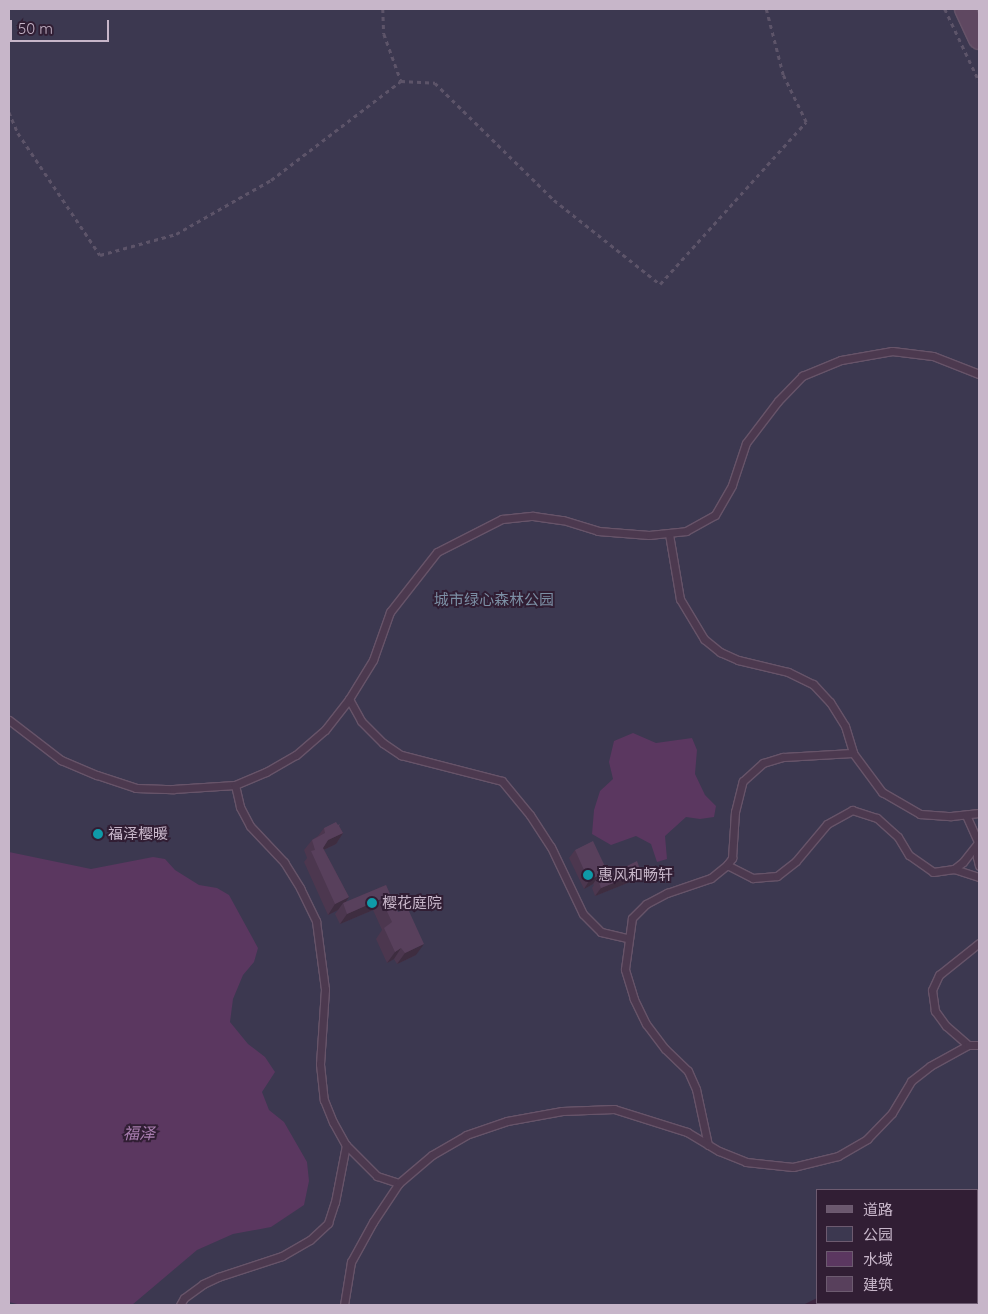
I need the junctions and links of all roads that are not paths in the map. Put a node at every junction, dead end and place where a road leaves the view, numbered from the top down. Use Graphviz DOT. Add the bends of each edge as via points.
graph roads {
  1 [pos="965,9"];
  2 [pos="979,39"];
  3 [pos="979,374"];
  4 [pos="669,534"];
  5 [pos="349,700"];
  6 [pos="9,720"];
  7 [pos="853,753"];
  8 [pos="235,785"];
  9 [pos="979,813"];
  10 [pos="966,815"];
  11 [pos="979,841"];
  12 [pos="727,865"];
  13 [pos="979,866"];
  14 [pos="954,869"];
  15 [pos="979,877"];
  16 [pos="628,938"];
  17 [pos="979,944"];
  18 [pos="968,1045"];
  19 [pos="979,1045"];
  20 [pos="346,1145"];
  21 [pos="708,1145"];
  22 [pos="399,1183"];
  23 [pos="180,1305"];
  24 [pos="344,1305"];
  1 -- 2 [label="main road"];
  3 -- 4 [label="lane" via="933,356 892,352 841,360 802,376 746,443 732,485 715,515 686,531"];
  4 -- 5 [label="lane" via="598,531 563,520 533,516 502,519 444,548 437,552 390,612 373,660"];
  4 -- 7 [label="lane" via="680,600 704,639 720,652 738,660 788,672 813,684 830,702 845,726"];
  5 -- 8 [label="lane" via="326,730 296,755"];
  5 -- 16 [label="lane" via="362,721 383,743 401,755 502,781 530,815 551,848 583,914 601,932"];
  6 -- 8 [label="lane" via="61,760 136,788"];
  7 -- 10 [label="lane" via="882,792 920,814"];
  7 -- 12 [label="lane" via="783,757 763,763 756,769 743,781 736,812 732,858"];
  8 -- 20 [label="lane" via="240,807 250,826 284,862 316,920 325,989 320,1064 324,1100"];
  9 -- 10 [label="lane"];
  10 -- 11 [label="lane"];
  11 -- 13 [label="lane"];
  11 -- 14 [label="lane"];
  12 -- 14 [label="lane" via="753,878 776,876 796,861 827,824 852,810 877,818 898,837 919,864 933,872"];
  12 -- 16 [label="lane" via="711,878 646,904 632,918"];
  14 -- 15 [label="lane"];
  16 -- 21 [label="lane" via="624,969 634,999 665,1049 688,1071 696,1089"];
  17 -- 18 [label="lane" via="939,975 932,990 935,1011 946,1026"];
  18 -- 19 [label="lane"];
  18 -- 21 [label="lane" via="930,1066 911,1081 892,1113 867,1139 838,1156 793,1167 746,1162"];
  20 -- 22 [label="lane" via="377,1176"];
  20 -- 23 [label="lane" via="328,1223 310,1240 282,1256 203,1284"];
  21 -- 22 [label="lane" via="687,1132 614,1109 562,1111 507,1121 466,1135 432,1155"];
  22 -- 24 [label="lane" via="372,1222 351,1262"];
}
